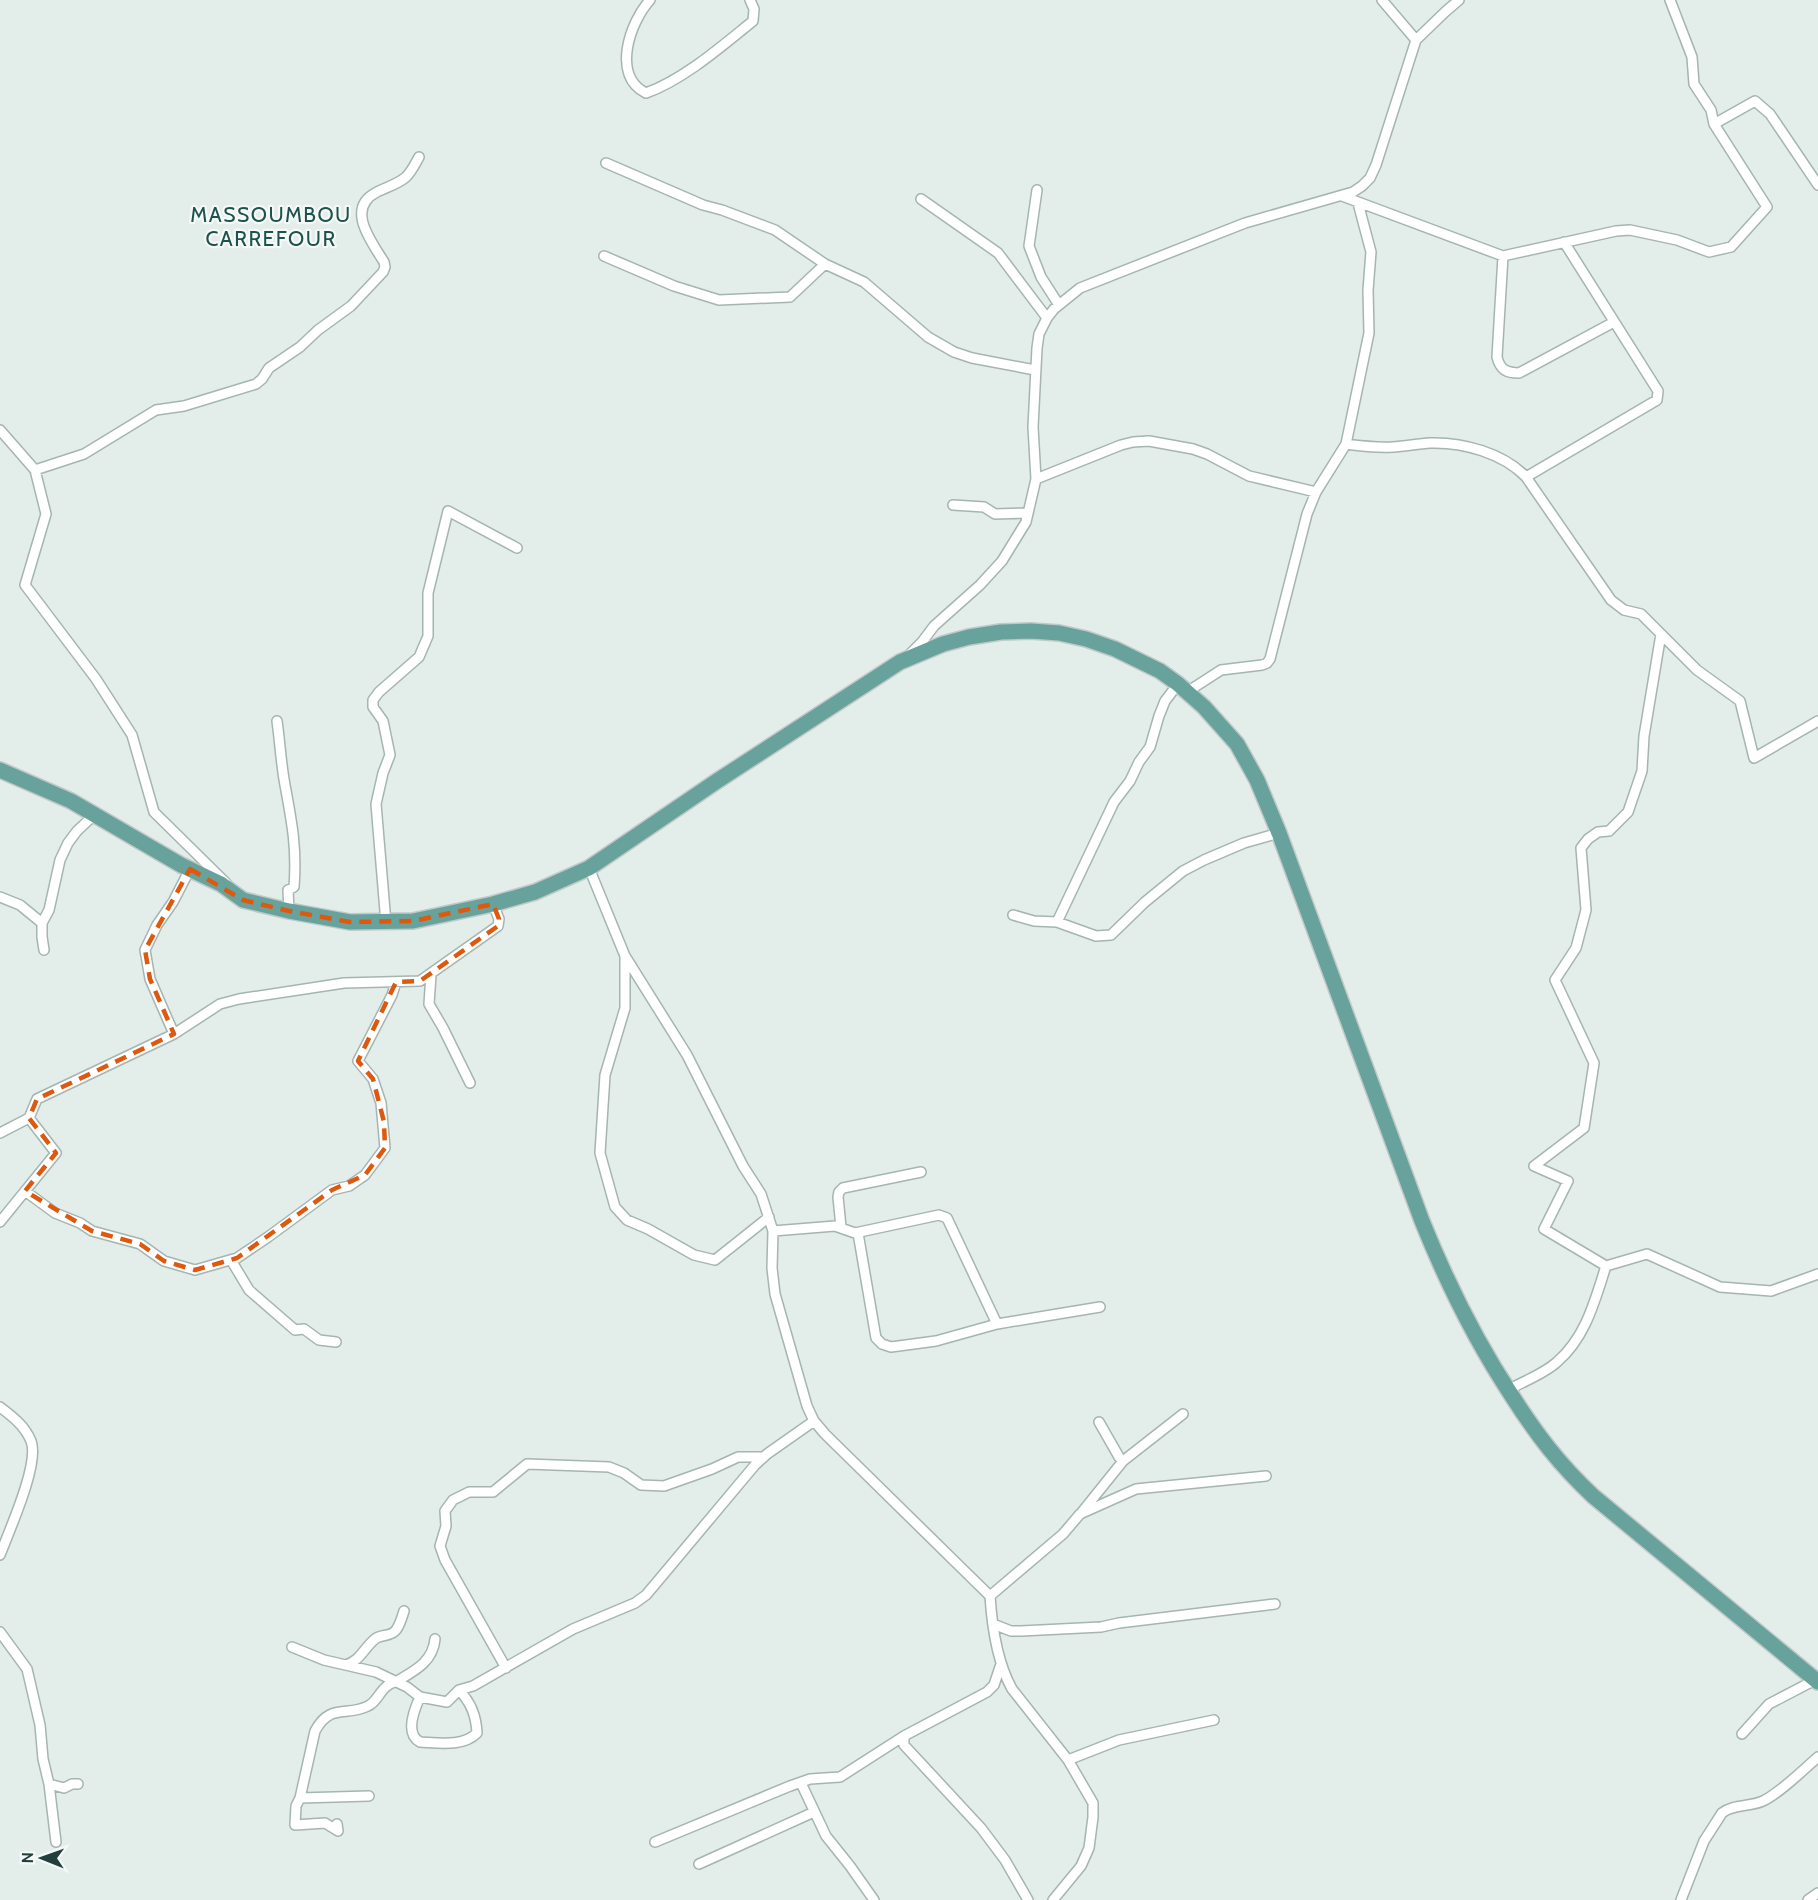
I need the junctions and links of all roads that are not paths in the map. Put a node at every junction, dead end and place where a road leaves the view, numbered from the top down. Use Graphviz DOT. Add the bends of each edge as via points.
graph roads {
  1 [pos="650,0"];
  2 [pos="750,0"];
  3 [pos="1382,0"];
  4 [pos="1460,0"];
  5 [pos="1670,0"];
  6 [pos="1416,40"];
  7 [pos="1714,124"];
  8 [pos="419,157"];
  9 [pos="606,163"];
  10 [pos="1818,185"];
  11 [pos="1037,190"];
  12 [pos="1342,196"];
  13 [pos="921,199"];
  14 [pos="1358,202"];
  15 [pos="1564,242"];
  16 [pos="604,256"];
  17 [pos="1503,256"];
  18 [pos="825,264"];
  19 [pos="1059,305"];
  20 [pos="1047,318"];
  21 [pos="1614,322"];
  22 [pos="1035,370"];
  23 [pos="0,430"];
  24 [pos="1346,444"];
  25 [pos="34,470"];
  26 [pos="1526,477"];
  27 [pos="1036,478"];
  28 [pos="1316,492"];
  29 [pos="953,505"];
  30 [pos="1027,513"];
  31 [pos="517,548"];
  32 [pos="1660,634"];
  33 [pos="900,662"];
  34 [pos="1182,688"];
  35 [pos="277,721"];
  36 [pos="1818,721"];
  37 [pos="0,770"];
  38 [pos="94,815"];
  39 [pos="1279,833"];
  40 [pos="589,868"];
  41 [pos="190,869"];
  42 [pos="0,897"];
  43 [pos="243,900"];
  44 [pos="493,903"];
  45 [pos="288,911"];
  46 [pos="1013,915"];
  47 [pos="1057,922"];
  48 [pos="42,923"];
  49 [pos="386,923"];
  50 [pos="44,950"];
  51 [pos="625,956"];
  52 [pos="431,975"];
  53 [pos="396,982"];
  54 [pos="174,1034"];
  55 [pos="470,1083"];
  56 [pos="29,1118"];
  57 [pos="0,1132"];
  58 [pos="921,1172"];
  59 [pos="25,1191"];
  60 [pos="769,1217"];
  61 [pos="0,1222"];
  62 [pos="841,1227"];
  63 [pos="773,1232"];
  64 [pos="858,1233"];
  65 [pos="231,1260"];
  66 [pos="1606,1266"];
  67 [pos="1818,1274"];
  68 [pos="1100,1306"];
  69 [pos="997,1324"];
  70 [pos="336,1342"];
  71 [pos="1508,1390"];
  72 [pos="0,1407"];
  73 [pos="1183,1414"];
  74 [pos="814,1421"];
  75 [pos="1099,1422"];
  76 [pos="764,1457"];
  77 [pos="1123,1461"];
  78 [pos="1266,1476"];
  79 [pos="1080,1514"];
  80 [pos="0,1555"];
  81 [pos="990,1596"];
  82 [pos="1275,1604"];
  83 [pos="404,1611"];
  84 [pos="993,1624"];
  85 [pos="0,1632"];
  86 [pos="435,1640"];
  87 [pos="292,1647"];
  88 [pos="346,1665"];
  89 [pos="1001,1665"];
  90 [pos="506,1668"];
  91 [pos="1816,1681"];
  92 [pos="396,1682"];
  93 [pos="459,1690"];
  94 [pos="420,1697"];
  95 [pos="1214,1720"];
  96 [pos="1742,1734"];
  97 [pos="904,1736"];
  98 [pos="1818,1757"];
  99 [pos="1068,1761"];
  100 [pos="801,1783"];
  101 [pos="49,1784"];
  102 [pos="78,1784"];
  103 [pos="369,1796"];
  104 [pos="300,1798"];
  105 [pos="814,1812"];
  106 [pos="337,1824"];
  107 [pos="56,1842"];
  108 [pos="655,1842"];
  109 [pos="699,1864"];
  110 [pos="1818,1893"];
  111 [pos="874,1900"];
  112 [pos="1028,1900"];
  113 [pos="1053,1900"];
  114 [pos="1681,1900"];
  115 [pos="1808,1900"];
  1 -- 2 [label="street" via="631,30 626,54 628,72 637,88 646,93 663,87 718,50 753,21"];
  3 -- 6 [label="street"];
  4 -- 6 [label="street"];
  5 -- 7 [label="street" via="1692,57 1694,84 1711,110"];
  6 -- 12 [label="street" via="1370,178"];
  7 -- 10 [label="street" via="1755,101 1770,114"];
  7 -- 15 [label="street" via="1767,207 1731,247 1708,252 1677,240 1630,230"];
  8 -- 25 [label="street" via="404,179 375,193 362,205 367,234 384,262 383,272 351,306 269,368 256,384 156,410 84,454"];
  9 -- 18 [label="street" via="703,205 775,230"];
  11 -- 19 [label="street" via="1029,246 1041,277"];
  12 -- 14 [label="street"];
  12 -- 19 [label="street" via="1245,224 1178,249 1080,288"];
  13 -- 20 [label="street" via="998,253"];
  14 -- 17 [label="street"];
  14 -- 24 [label="street" via="1371,252 1369,333"];
  15 -- 17 [label="street"];
  15 -- 21 [label="street"];
  16 -- 18 [label="street" via="674,286 720,300 790,297"];
  17 -- 21 [label="street" via="1497,357 1502,369 1519,373"];
  18 -- 22 [label="street" via="864,282 928,337 954,352"];
  19 -- 20 [label="street"];
  20 -- 22 [label="street" via="1040,334"];
  21 -- 26 [label="street" via="1658,390 1657,400"];
  22 -- 27 [label="street"];
  23 -- 25 [label="street"];
  24 -- 26 [label="street" via="1458,445 1508,462"];
  24 -- 28 [label="street"];
  25 -- 43 [label="street" via="46,514 26,585 132,735 154,812"];
  26 -- 32 [label="street" via="1611,600 1624,610 1641,614"];
  27 -- 28 [label="street" via="1121,445 1149,441 1193,448 1249,476"];
  27 -- 30 [label="street"];
  28 -- 34 [label="street" via="1302,527 1270,659 1262,665 1221,670"];
  29 -- 30 [label="street" via="984,507 995,514"];
  30 -- 33 [label="street" via="1026,522 1002,561"];
  31 -- 49 [label="street" via="448,511 428,593 428,636 419,657 373,700 373,707 383,721 390,755 376,804"];
  32 -- 36 [label="street" via="1697,670 1740,701 1754,758"];
  32 -- 66 [label="street" via="1642,771 1628,812 1608,831 1588,838 1581,848 1586,910 1576,948 1555,980 1594,1063 1584,1128 1534,1166 1568,1181 1544,1229"];
  33 -- 34 [label="main road" via="969,637 1001,632 1059,633 1115,649 1160,671"];
  33 -- 40 [label="main road"];
  34 -- 39 [label="main road" via="1237,744"];
  34 -- 47 [label="street" via="1165,701 1150,747 1114,802"];
  35 -- 45 [label="street" via="296,848"];
  37 -- 38 [label="main road"];
  38 -- 41 [label="main road"];
  38 -- 48 [label="street" via="68,843"];
  39 -- 47 [label="street" via="1244,843 1183,871 1111,935 1096,936"];
  39 -- 71 [label="main road" via="1441,1268 1478,1343"];
  40 -- 44 [label="main road" via="535,891"];
  40 -- 51 [label="street"];
  41 -- 43 [label="main road"];
  41 -- 54 [label="street" via="145,950 150,979"];
  42 -- 48 [label="street" via="20,905"];
  43 -- 45 [label="main road"];
  44 -- 49 [label="main road"];
  44 -- 52 [label="street" via="498,926"];
  45 -- 49 [label="main road" via="350,922"];
  46 -- 47 [label="street"];
  48 -- 50 [label="street"];
  51 -- 60 [label="street" via="687,1055 761,1194"];
  51 -- 60 [label="street" via="625,1008 605,1075 600,1153 615,1208 627,1220 694,1255 715,1260"];
  52 -- 53 [label="street" via="420,981"];
  52 -- 55 [label="street" via="429,1004"];
  53 -- 54 [label="street" via="344,983 239,999 220,1004"];
  53 -- 65 [label="street" via="358,1061 374,1079 386,1148 365,1175 349,1186 332,1190"];
  54 -- 56 [label="street" via="37,1099"];
  56 -- 57 [label="street"];
  56 -- 59 [label="street" via="56,1153"];
  58 -- 62 [label="street" via="843,1188 838,1197"];
  59 -- 61 [label="street"];
  59 -- 65 [label="street" via="55,1213 92,1231 140,1244 164,1261 195,1270"];
  60 -- 63 [label="street"];
  62 -- 63 [label="street"];
  62 -- 64 [label="street"];
  63 -- 74 [label="street" via="774,1294"];
  64 -- 69 [label="street" via="943,1215"];
  64 -- 69 [label="street" via="876,1338 882,1344 891,1347 936,1341"];
  65 -- 70 [label="street" via="249,1290 295,1330 304,1329 319,1340"];
  66 -- 67 [label="street" via="1647,1254 1720,1287 1771,1291"];
  66 -- 71 [label="street" via="1576,1342 1556,1363"];
  68 -- 69 [label="street"];
  71 -- 91 [label="main road" via="1541,1439 1593,1496"];
  72 -- 80 [label="street" via="18,1421 31,1442 32,1462"];
  73 -- 77 [label="street"];
  74 -- 76 [label="street"];
  74 -- 81 [label="street"];
  75 -- 77 [label="street"];
  76 -- 90 [label="street" via="645,1595 573,1629"];
  76 -- 90 [label="street" via="738,1457 664,1486 641,1485 609,1467 527,1464 493,1492 469,1492 453,1500 445,1511 446,1526 440,1546"];
  77 -- 79 [label="street"];
  78 -- 79 [label="street" via="1136,1489"];
  79 -- 81 [label="street" via="1063,1534"];
  81 -- 84 [label="street"];
  82 -- 84 [label="street" via="1101,1627 1011,1631"];
  83 -- 88 [label="street" via="396,1631 382,1635 355,1662"];
  84 -- 89 [label="street"];
  85 -- 101 [label="street" via="27,1669"];
  86 -- 92 [label="street" via="428,1660"];
  87 -- 88 [label="street"];
  88 -- 92 [label="street" via="376,1672"];
  89 -- 97 [label="street" via="987,1692"];
  89 -- 99 [label="street" via="1012,1689"];
  90 -- 93 [label="street"];
  91 -- 96 [label="street" via="1769,1704"];
  92 -- 94 [label="street"];
  92 -- 104 [label="street" via="388,1684 370,1705 330,1714 319,1724"];
  93 -- 94 [label="street" via="447,1702"];
  93 -- 94 [label="street" via="472,1709 477,1732 459,1742 416,1740 412,1719"];
  95 -- 99 [label="street" via="1119,1740"];
  97 -- 100 [label="street" via="840,1777"];
  97 -- 112 [label="street" via="904,1745 981,1828"];
  98 -- 114 [label="street" via="1768,1798 1722,1813 1704,1841"];
  99 -- 113 [label="street" via="1093,1803 1092,1835 1082,1866"];
  100 -- 105 [label="street"];
  100 -- 108 [label="street"];
  101 -- 102 [label="street" via="64,1788"];
  101 -- 107 [label="street"];
  103 -- 104 [label="street"];
  104 -- 106 [label="street" via="295,1825 325,1823 338,1831"];
  105 -- 109 [label="street"];
  105 -- 111 [label="street" via="826,1836"];
  110 -- 115 [label="street"];
}
